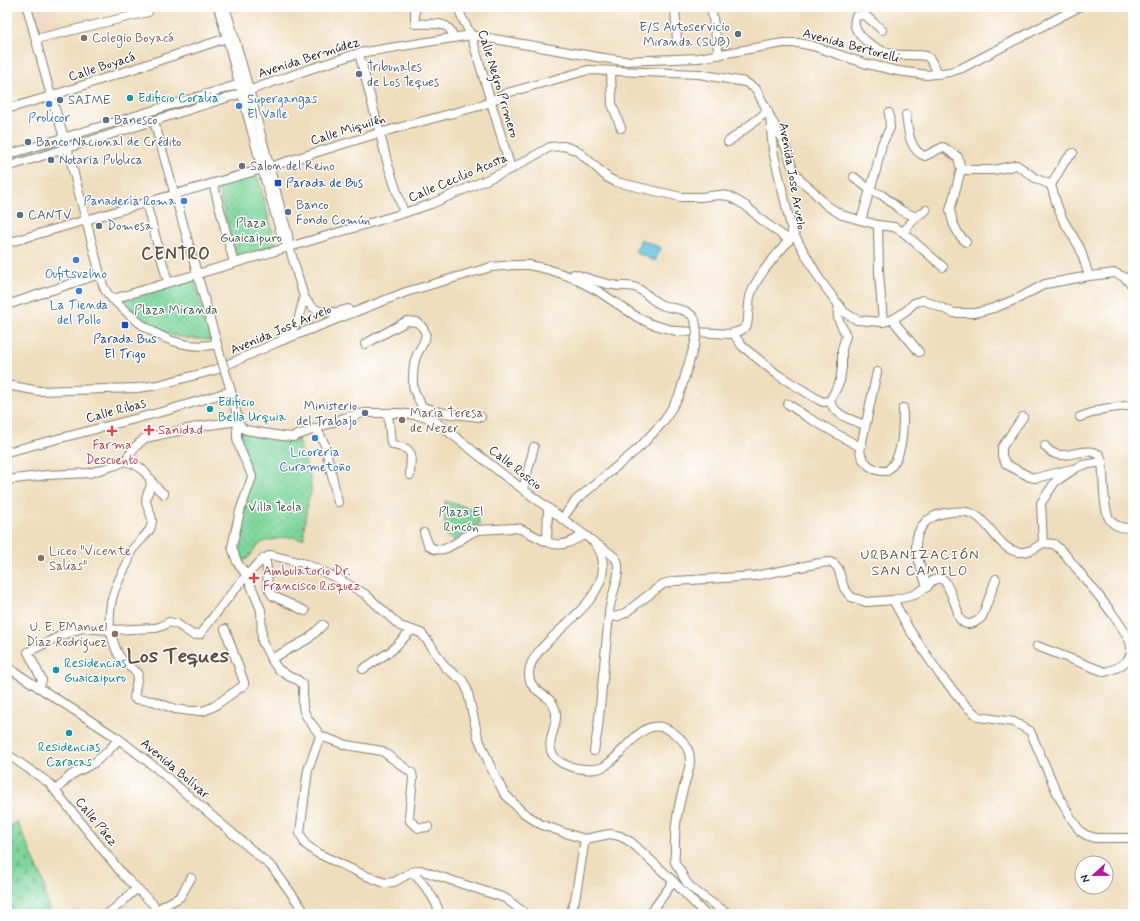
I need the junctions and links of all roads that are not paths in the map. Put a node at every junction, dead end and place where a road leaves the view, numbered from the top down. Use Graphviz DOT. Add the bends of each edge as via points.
graph roads {
  1 [pos="27,7"];
  2 [pos="146,7"];
  3 [pos="218,7"];
  4 [pos="226,7"];
  5 [pos="415,7"];
  6 [pos="459,7"];
  7 [pos="675,7"];
  8 [pos="711,7"];
  9 [pos="1078,7"];
  10 [pos="882,30"];
  11 [pos="471,35"];
  12 [pos="227,38"];
  13 [pos="454,38"];
  14 [pos="36,39"];
  15 [pos="677,41"];
  16 [pos="359,53"];
  17 [pos="719,55"];
  18 [pos="597,57"];
  19 [pos="699,58"];
  20 [pos="596,70"];
  21 [pos="611,71"];
  22 [pos="699,74"];
  23 [pos="939,74"];
  24 [pos="240,84"];
  25 [pos="245,92"];
  26 [pos="51,96"];
  27 [pos="491,102"];
  28 [pos="7,109"];
  29 [pos="769,113"];
  30 [pos="888,114"];
  31 [pos="906,115"];
  32 [pos="154,121"];
  33 [pos="621,128"];
  34 [pos="379,133"];
  35 [pos="64,137"];
  36 [pos="728,142"];
  37 [pos="67,147"];
  38 [pos="1073,153"];
  39 [pos="7,155"];
  40 [pos="7,167"];
  41 [pos="265,168"];
  42 [pos="511,169"];
  43 [pos="961,170"];
  44 [pos="854,177"];
  45 [pos="213,183"];
  46 [pos="1051,184"];
  47 [pos="870,190"];
  48 [pos="174,194"];
  49 [pos="146,203"];
  50 [pos="926,210"];
  51 [pos="404,213"];
  52 [pos="916,217"];
  53 [pos="86,220"];
  54 [pos="861,220"];
  55 [pos="878,225"];
  56 [pos="792,231"];
  57 [pos="903,232"];
  58 [pos="789,240"];
  59 [pos="966,242"];
  60 [pos="7,243"];
  61 [pos="289,246"];
  62 [pos="234,264"];
  63 [pos="943,267"];
  64 [pos="100,274"];
  65 [pos="197,274"];
  66 [pos="1089,276"];
  67 [pos="168,282"];
  68 [pos="608,284"];
  69 [pos="1133,286"];
  70 [pos="604,295"];
  71 [pos="304,296"];
  72 [pos="114,299"];
  73 [pos="839,305"];
  74 [pos="7,306"];
  75 [pos="894,319"];
  76 [pos="883,322"];
  77 [pos="733,333"];
  78 [pos="278,342"];
  79 [pos="217,344"];
  80 [pos="365,344"];
  81 [pos="919,352"];
  82 [pos="877,372"];
  83 [pos="7,385"];
  84 [pos="230,388"];
  85 [pos="830,401"];
  86 [pos="788,404"];
  87 [pos="1133,405"];
  88 [pos="903,408"];
  89 [pos="424,411"];
  90 [pos="388,413"];
  91 [pos="481,417"];
  92 [pos="1023,417"];
  93 [pos="1080,417"];
  94 [pos="238,422"];
  95 [pos="865,425"];
  96 [pos="317,429"];
  97 [pos="1045,446"];
  98 [pos="534,447"];
  99 [pos="860,447"];
  100 [pos="7,452"];
  101 [pos="125,461"];
  102 [pos="1102,462"];
  103 [pos="1076,468"];
  104 [pos="410,475"];
  105 [pos="151,479"];
  106 [pos="7,480"];
  107 [pos="523,489"];
  108 [pos="164,494"];
  109 [pos="338,502"];
  110 [pos="548,509"];
  111 [pos="562,519"];
  112 [pos="1133,528"];
  113 [pos="424,533"];
  114 [pos="584,535"];
  115 [pos="547,542"];
  116 [pos="594,542"];
  117 [pos="1043,543"];
  118 [pos="264,558"];
  119 [pos="247,576"];
  120 [pos="996,579"];
  121 [pos="927,587"];
  122 [pos="893,600"];
  123 [pos="305,611"];
  124 [pos="609,616"];
  125 [pos="323,625"];
  126 [pos="225,629"];
  127 [pos="110,630"];
  128 [pos="412,630"];
  129 [pos="1130,635"];
  130 [pos="1037,646"];
  131 [pos="270,658"];
  132 [pos="7,667"];
  133 [pos="363,669"];
  134 [pos="39,688"];
  135 [pos="320,736"];
  136 [pos="118,739"];
  137 [pos="594,751"];
  138 [pos="7,754"];
  139 [pos="56,790"];
  140 [pos="428,827"];
  141 [pos="1133,838"];
  142 [pos="585,839"];
  143 [pos="412,872"];
  144 [pos="191,878"];
  145 [pos="673,882"];
  146 [pos="136,889"];
  147 [pos="157,912"];
  148 [pos="106,914"];
  149 [pos="306,914"];
  150 [pos="440,914"];
  151 [pos="526,914"];
  152 [pos="570,914"];
  153 [pos="650,914"];
  154 [pos="705,914"];
  155 [pos="729,914"];
  1 -- 14 [label="street"];
  2 -- 14 [label="street" via="148,12"];
  3 -- 12 [label="street"];
  4 -- 25 [label="street" via="235,36"];
  5 -- 13 [label="street" via="415,24 447,27"];
  6 -- 11 [label="street, Calle Negro Primero"];
  7 -- 15 [label="street"];
  8 -- 17 [label="street"];
  9 -- 23 [label="street, Avenida Bertorelli" via="962,68"];
  10 -- 23 [label="street" via="865,16 856,16 855,27 863,38 892,54 926,56"];
  11 -- 13 [label="street, Avenida Bermúdez"];
  11 -- 18 [label="street, Avenida Bermúdez"];
  11 -- 27 [label="street, Calle Negro Primero"];
  12 -- 24 [label="street"];
  12 -- 26 [label="street, Calle Boyacá"];
  13 -- 16 [label="street, Avenida Bermúdez"];
  14 -- 26 [label="street"];
  16 -- 25 [label="street, Avenida Bermúdez"];
  16 -- 34 [label="street"];
  17 -- 19 [label="street, Avenida Bertorelli"];
  17 -- 23 [label="street, Avenida Bertorelli" via="783,43 798,43 884,69 927,75"];
  18 -- 19 [label="street, Avenida Bermúdez" via="624,61"];
  18 -- 20 [label="street"];
  19 -- 22 [label="street"];
  20 -- 21 [label="street, Calle Miquilén"];
  20 -- 27 [label="street, Calle Miquilén" via="588,70 507,93"];
  21 -- 22 [label="street, Calle Miquilén"];
  21 -- 33 [label="street" via="612,104"];
  22 -- 29 [label="street, Avenida Jose Arvelo" via="750,84 759,92"];
  24 -- 25 [label="street"];
  24 -- 35 [label="street"];
  25 -- 32 [label="street, Avenida Bermúdez"];
  25 -- 41 [label="street"];
  26 -- 28 [label="street, Calle Boyacá"];
  26 -- 35 [label="street"];
  27 -- 34 [label="street, Calle Miquilén"];
  27 -- 42 [label="street, Calle Negro Primero"];
  29 -- 36 [label="street"];
  29 -- 54 [label="street" via="800,180 826,205 842,215"];
  29 -- 56 [label="street, Avenida Jose Arvelo" via="773,151"];
  30 -- 47 [label="street" via="890,128 882,144"];
  31 -- 43 [label="street" via="909,136 920,154 925,156 943,147 958,157"];
  32 -- 37 [label="street, Avenida Bermúdez"];
  32 -- 48 [label="street"];
  34 -- 41 [label="street, Calle Miquilén"];
  34 -- 51 [label="street"];
  35 -- 37 [label="street"];
  35 -- 39 [label="street"];
  37 -- 40 [label="street, Avenida Bermúdez"];
  37 -- 53 [label="street"];
  38 -- 46 [label="street"];
  41 -- 45 [label="street, Calle Miquilén"];
  41 -- 61 [label="street" via="282,236"];
  42 -- 51 [label="street, Calle Cecilio Acosta"];
  42 -- 58 [label="street, Calle Cecilio Acosta" via="550,147 571,147 616,182 681,197 719,194 729,196"];
  43 -- 46 [label="street" via="994,170 1017,165 1035,178"];
  43 -- 59 [label="street" via="950,210 953,223"];
  44 -- 47 [label="street"];
  45 -- 48 [label="street, Calle Miquilén"];
  45 -- 62 [label="street"];
  46 -- 66 [label="street" via="1063,220 1080,248"];
  47 -- 52 [label="street"];
  47 -- 54 [label="street"];
  48 -- 49 [label="street, Calle Miquilén"];
  48 -- 65 [label="street"];
  49 -- 53 [label="street, Calle Miquilén"];
  49 -- 67 [label="street"];
  50 -- 52 [label="street"];
  51 -- 61 [label="street, Calle Cecilio Acosta"];
  52 -- 57 [label="street"];
  53 -- 60 [label="street, Calle Miquilén"];
  53 -- 64 [label="street"];
  54 -- 55 [label="street"];
  55 -- 57 [label="street" via="894,227"];
  55 -- 76 [label="street"];
  56 -- 58 [label="street, Avenida Jose Arvelo"];
  56 -- 73 [label="street" via="820,280"];
  57 -- 63 [label="street"];
  58 -- 77 [label="street, Avenida Jose Arvelo" via="753,288 747,325"];
  61 -- 62 [label="street, Calle Cecilio Acosta"];
  61 -- 71 [label="street"];
  62 -- 65 [label="street, Calle Cecilio Acosta"];
  64 -- 72 [label="street" via="106,291"];
  64 -- 74 [label="street"];
  65 -- 67 [label="street, Calle Cecilio Acosta"];
  65 -- 79 [label="street"];
  66 -- 69 [label="street" via="1115,273 1124,277"];
  66 -- 75 [label="street" via="1046,284 1019,298 975,313 954,313 923,300 914,303"];
  67 -- 72 [label="street, Calle Cecilio Acosta"];
  68 -- 70 [label="street"];
  68 -- 71 [label="street, Avenida José Arvelo" via="539,263 514,260 482,265 430,279 338,313 316,310 309,305"];
  68 -- 111 [label="street, Avenida José Arvelo, bridge" via="634,286 662,305 692,314 697,332 695,343 680,396 664,421 639,448 576,500"];
  70 -- 77 [label="street" via="650,324 685,332"];
  70 -- 78 [label="street, Avenida José Arvelo" via="580,281 529,265 491,267 406,292"];
  71 -- 78 [label="street" via="298,321 289,334"];
  72 -- 79 [label="street" via="135,320 158,335 186,343"];
  73 -- 76 [label="street" via="844,312 857,320"];
  73 -- 85 [label="street" via="838,321 846,336 842,349 840,382"];
  75 -- 76 [label="street"];
  75 -- 81 [label="street"];
  77 -- 85 [label="street" via="742,346 778,375 823,402"];
  78 -- 83 [label="street, Avenida José Arvelo" via="215,370 158,385 39,391"];
  79 -- 84 [label="street, bridge"];
  80 -- 89 [label="street" via="407,321 417,322 424,329 427,335 414,360 413,375 414,391"];
  82 -- 95 [label="street"];
  84 -- 94 [label="street"];
  84 -- 100 [label="street, Calle Ribas" via="169,410"];
  85 -- 95 [label="street" via="834,410"];
  86 -- 99 [label="street"];
  87 -- 93 [label="street" via="1103,409"];
  88 -- 99 [label="street" via="901,441 891,468 882,471 867,464 860,454"];
  89 -- 90 [label="street, Calle Roscio"];
  89 -- 91 [label="street"];
  89 -- 107 [label="street, Calle Roscio"];
  90 -- 96 [label="street, Calle Roscio" via="364,413"];
  90 -- 104 [label="street" via="391,443 407,449 411,454"];
  92 -- 103 [label="street" via="1002,447 1002,456 1006,464 1036,478"];
  94 -- 96 [label="street, Calle Roscio" via="246,430 288,437"];
  94 -- 101 [label="street" via="196,427 145,438 134,447"];
  94 -- 119 [label="street" via="237,440 252,477 240,511 232,547 237,562"];
  95 -- 99 [label="street"];
  96 -- 109 [label="street" via="325,445"];
  97 -- 102 [label="street" via="1057,455 1095,452 1100,455"];
  98 -- 107 [label="street"];
  101 -- 105 [label="street" via="138,466"];
  101 -- 106 [label="street" via="90,472"];
  102 -- 103 [label="street"];
  102 -- 112 [label="street" via="1106,513 1110,521 1117,526"];
  103 -- 117 [label="street" via="1055,482 1041,503"];
  105 -- 108 [label="street"];
  105 -- 127 [label="street" via="146,498 151,515 150,528 142,541 132,550 112,596"];
  107 -- 110 [label="street, Calle Roscio"];
  110 -- 111 [label="street, Calle Roscio"];
  110 -- 115 [label="street"];
  111 -- 114 [label="street, Calle Roscio"];
  113 -- 115 [label="street" via="429,546 438,549 460,542 478,530 514,528 527,531"];
  114 -- 115 [label="street" via="564,545"];
  114 -- 116 [label="street, Calle Roscio"];
  116 -- 124 [label="street, Calle Roscio" via="617,562 616,590"];
  116 -- 155 [label="street" via="603,557 603,575 593,598 534,657 529,674 531,684 547,696 556,712 552,754 565,766 597,769 604,766 637,735 648,729 666,728 679,737 689,754 689,766 676,815 675,862 688,884"];
  117 -- 121 [label="street" via="1032,551 1019,552 1008,548 986,523 974,515 958,511 931,517 918,533 916,546"];
  117 -- 129 [label="street" via="1054,544 1064,553"];
  118 -- 119 [label="street"];
  118 -- 123 [label="street" via="267,562 268,588 271,594"];
  118 -- 128 [label="street" via="271,555 306,564 339,579 365,594 400,626"];
  119 -- 127 [label="street" via="200,634 193,635 177,624 169,622 156,628"];
  119 -- 131 [label="street" via="261,610 262,641"];
  120 -- 121 [label="street" via="982,617 972,624 966,624 960,619 944,580 932,580"];
  121 -- 122 [label="street"];
  122 -- 124 [label="street" via="866,602 851,597 844,588 838,568 830,562 755,576 663,584 624,613 616,617"];
  122 -- 141 [label="street" via="940,675 967,707 979,717 1014,722 1030,731 1058,795 1080,830 1095,838"];
  124 -- 137 [label="street"];
  125 -- 131 [label="street" via="308,639"];
  126 -- 127 [label="street" via="244,684 213,708 202,711 175,709 153,701 135,699 138,673 120,659"];
  127 -- 134 [label="street" via="82,628 28,652 42,680"];
  128 -- 133 [label="street" via="391,651"];
  128 -- 142 [label="street" via="421,633 446,667 463,681 478,737 504,793 521,811 540,824"];
  129 -- 130 [label="street" via="1132,648 1128,660 1116,669 1105,672"];
  131 -- 135 [label="street" via="278,669 303,685 303,710"];
  132 -- 134 [label="street, Avenida Bolívar"];
  134 -- 136 [label="street, Avenida Bolívar"];
  135 -- 140 [label="street" via="346,745 382,750 412,773 410,821 419,828"];
  135 -- 143 [label="street" via="308,770 306,785 300,833 306,844 324,856 386,883 394,882"];
  136 -- 139 [label="street" via="94,763 71,775"];
  136 -- 149 [label="street, Avenida Bolívar" via="156,768 272,868"];
  138 -- 139 [label="street, Calle Páez"];
  139 -- 146 [label="street, Calle Páez"];
  142 -- 145 [label="street" via="610,834 620,836 631,842"];
  142 -- 152 [label="street" via="575,900"];
  143 -- 150 [label="street" via="425,884"];
  143 -- 151 [label="street" via="420,870 505,898"];
  144 -- 147 [label="street" via="180,897"];
  145 -- 153 [label="street"];
  145 -- 154 [label="street"];
  146 -- 147 [label="street, Calle Páez" via="153,904"];
  146 -- 148 [label="street"];
}
